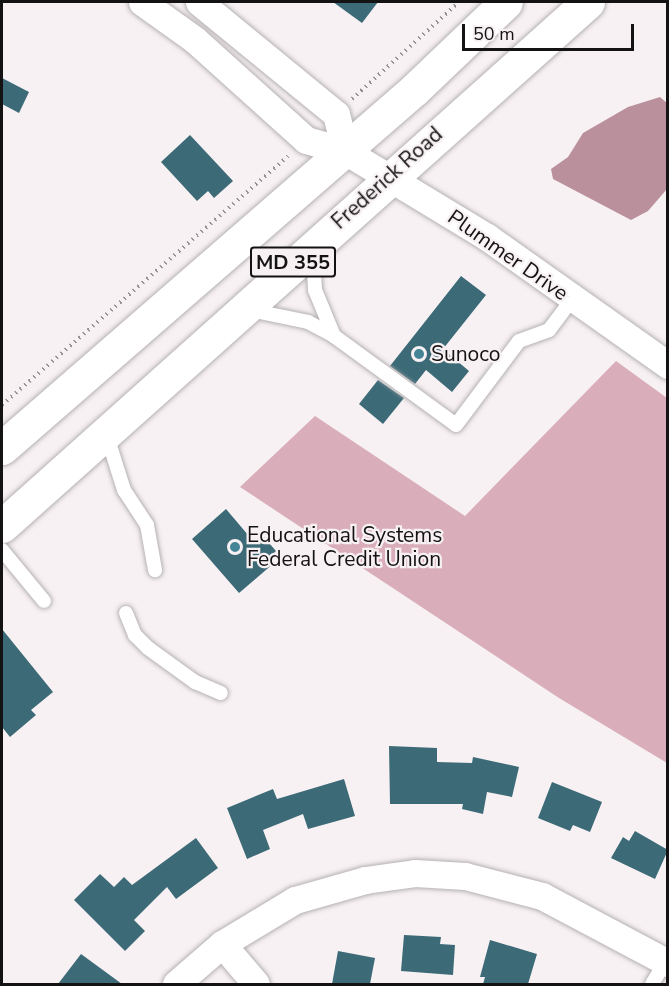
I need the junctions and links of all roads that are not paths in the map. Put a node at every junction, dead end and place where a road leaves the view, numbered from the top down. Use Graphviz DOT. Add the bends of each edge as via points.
graph roads {
  1 [pos="142,2"];
  2 [pos="199,2"];
  3 [pos="506,2"];
  4 [pos="588,2"];
  5 [pos="345,151"];
  6 [pos="388,176"];
  7 [pos="313,243"];
  8 [pos="572,300"];
  9 [pos="239,310"];
  10 [pos="334,336"];
  11 [pos="668,365"];
  12 [pos="105,432"];
  13 [pos="2,448"];
  14 [pos="2,526"];
  15 [pos="2,550"];
  16 [pos="155,570"];
  17 [pos="44,601"];
  18 [pos="126,613"];
  19 [pos="220,693"];
  20 [pos="222,944"];
  21 [pos="662,970"];
  22 [pos="176,984"];
  23 [pos="256,984"];
  1 -- 5 [label="street, Plummer Drive" via="195,40 306,140"];
  2 -- 5 [label="street" via="336,114"];
  3 -- 5 [label="main road, MD 355"];
  4 -- 6 [label="main road, Frederick Road / MD 355"];
  5 -- 6 [label="street, Plummer Drive"];
  5 -- 13 [label="main road, MD 355"];
  6 -- 7 [label="main road, Frederick Road / MD 355"];
  6 -- 8 [label="street, Plummer Drive" via="487,237"];
  7 -- 9 [label="main road, Frederick Road / MD 355"];
  7 -- 10 [label="lane" via="315,290"];
  8 -- 10 [label="lane" via="549,330 519,341 456,425"];
  8 -- 11 [label="street, Plummer Drive"];
  9 -- 10 [label="lane" via="269,311 308,322"];
  9 -- 12 [label="main road, Frederick Road / MD 355"];
  12 -- 14 [label="main road, Frederick Road / MD 355"];
  12 -- 16 [label="lane" via="124,490 147,525"];
  15 -- 17 [label="lane"];
  18 -- 19 [label="lane" via="135,635 148,648 195,682"];
  20 -- 21 [label="street" via="295,900 365,880 415,873 465,876 542,896"];
  20 -- 22 [label="street"];
  20 -- 23 [label="street"];
}
